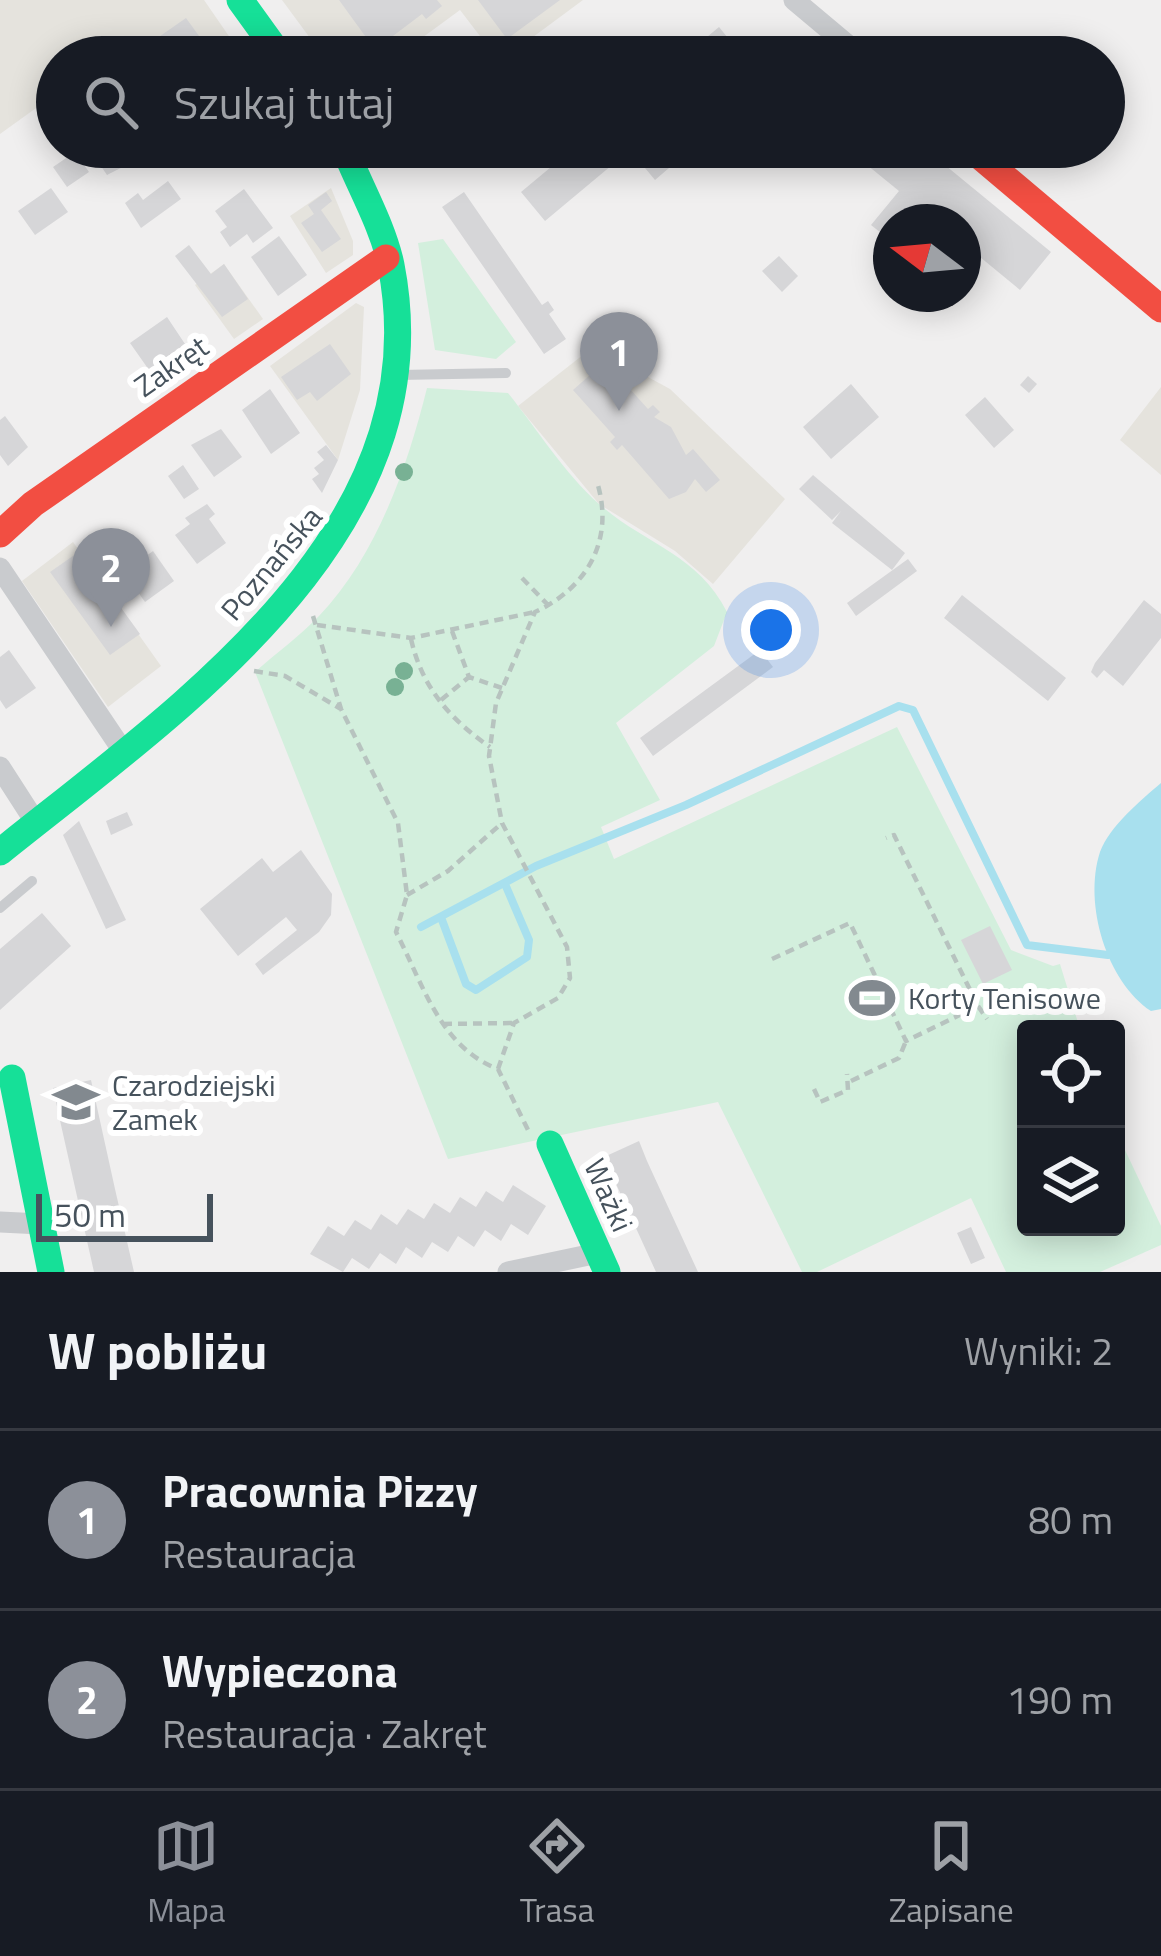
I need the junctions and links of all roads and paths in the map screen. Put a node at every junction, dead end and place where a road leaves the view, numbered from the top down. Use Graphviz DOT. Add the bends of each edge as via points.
graph roads {
  1 [pos="240,0"];
  2 [pos="794,0"];
  3 [pos="265,36"];
  4 [pos="837,36"];
  5 [pos="354,168"];
  6 [pos="994,168"];
  7 [pos="386,258"];
  8 [pos="1161,309"];
  9 [pos="506,373"];
  10 [pos="395,375"];
  11 [pos="597,482"];
  12 [pos="0,534"];
  13 [pos="0,568"];
  14 [pos="522,578"];
  15 [pos="549,606"];
  16 [pos="535,612"];
  17 [pos="313,616"];
  18 [pos="317,626"];
  19 [pos="452,631"];
  20 [pos="411,638"];
  21 [pos="251,669"];
  22 [pos="470,677"];
  23 [pos="502,688"];
  24 [pos="439,701"];
  25 [pos="341,709"];
  26 [pos="490,747"];
  27 [pos="123,751"];
  28 [pos="0,767"];
  29 [pos="36,823"];
  30 [pos="502,823"];
  31 [pos="886,838"];
  32 [pos="0,852"];
  33 [pos="32,881"];
  34 [pos="407,895"];
  35 [pos="0,908"];
  36 [pos="772,959"];
  37 [pos="978,1006"];
  38 [pos="987,1019"];
  39 [pos="514,1023"];
  40 [pos="443,1024"];
  41 [pos="906,1041"];
  42 [pos="498,1069"];
  43 [pos="12,1078"];
  44 [pos="814,1089"];
  45 [pos="522,1120"];
  46 [pos="550,1144"];
  47 [pos="0,1222"];
  48 [pos="41,1224"];
  49 [pos="602,1263"];
  50 [pos="51,1272"];
  51 [pos="508,1272"];
  1 -- 3 [label="street"];
  2 -- 4 [label="street"];
  5 -- 7 [label="street, Poznańska"];
  6 -- 8 [label="street"];
  7 -- 10 [label="street, Poznańska"];
  7 -- 12 [label="street, Zakręt"];
  9 -- 10 [label="lane"];
  10 -- 27 [label="street, Poznańska" via="369,481 320,563 269,624"];
  11 -- 15 [label="path" via="603,502 593,562 581,583"];
  13 -- 27 [label="street"];
  14 -- 15 [label="path"];
  15 -- 16 [label="path"];
  16 -- 19 [label="path"];
  16 -- 23 [label="path"];
  17 -- 18 [label="path"];
  18 -- 20 [label="path"];
  18 -- 25 [label="path"];
  19 -- 20 [label="path"];
  19 -- 22 [label="path"];
  20 -- 24 [label="path"];
  21 -- 25 [label="path" via="285,676"];
  22 -- 23 [label="path"];
  22 -- 24 [label="path"];
  23 -- 26 [label="path"];
  24 -- 26 [label="path"];
  25 -- 34 [label="path" via="398,823"];
  26 -- 30 [label="path"];
  27 -- 29 [label="street, Poznańska"];
  28 -- 29 [label="street"];
  29 -- 32 [label="street, Poznańska"];
  30 -- 34 [label="path"];
  30 -- 39 [label="path" via="567,947 570,978 558,998"];
  31 -- 37 [label="path" via="894,835"];
  33 -- 35 [label="lane"];
  34 -- 40 [label="path" via="396,932"];
  36 -- 41 [label="path" via="850,923"];
  37 -- 38 [label="path"];
  37 -- 41 [label="path"];
  39 -- 40 [label="path"];
  39 -- 42 [label="path"];
  40 -- 42 [label="path" via="472,1059"];
  41 -- 44 [label="path" via="899,1058 849,1078 848,1090 820,1102"];
  42 -- 45 [label="path"];
  43 -- 48 [label="street"];
  46 -- 49 [label="street, Ważki"];
  47 -- 48 [label="street"];
  48 -- 50 [label="street"];
  49 -- 51 [label="street"];
}
